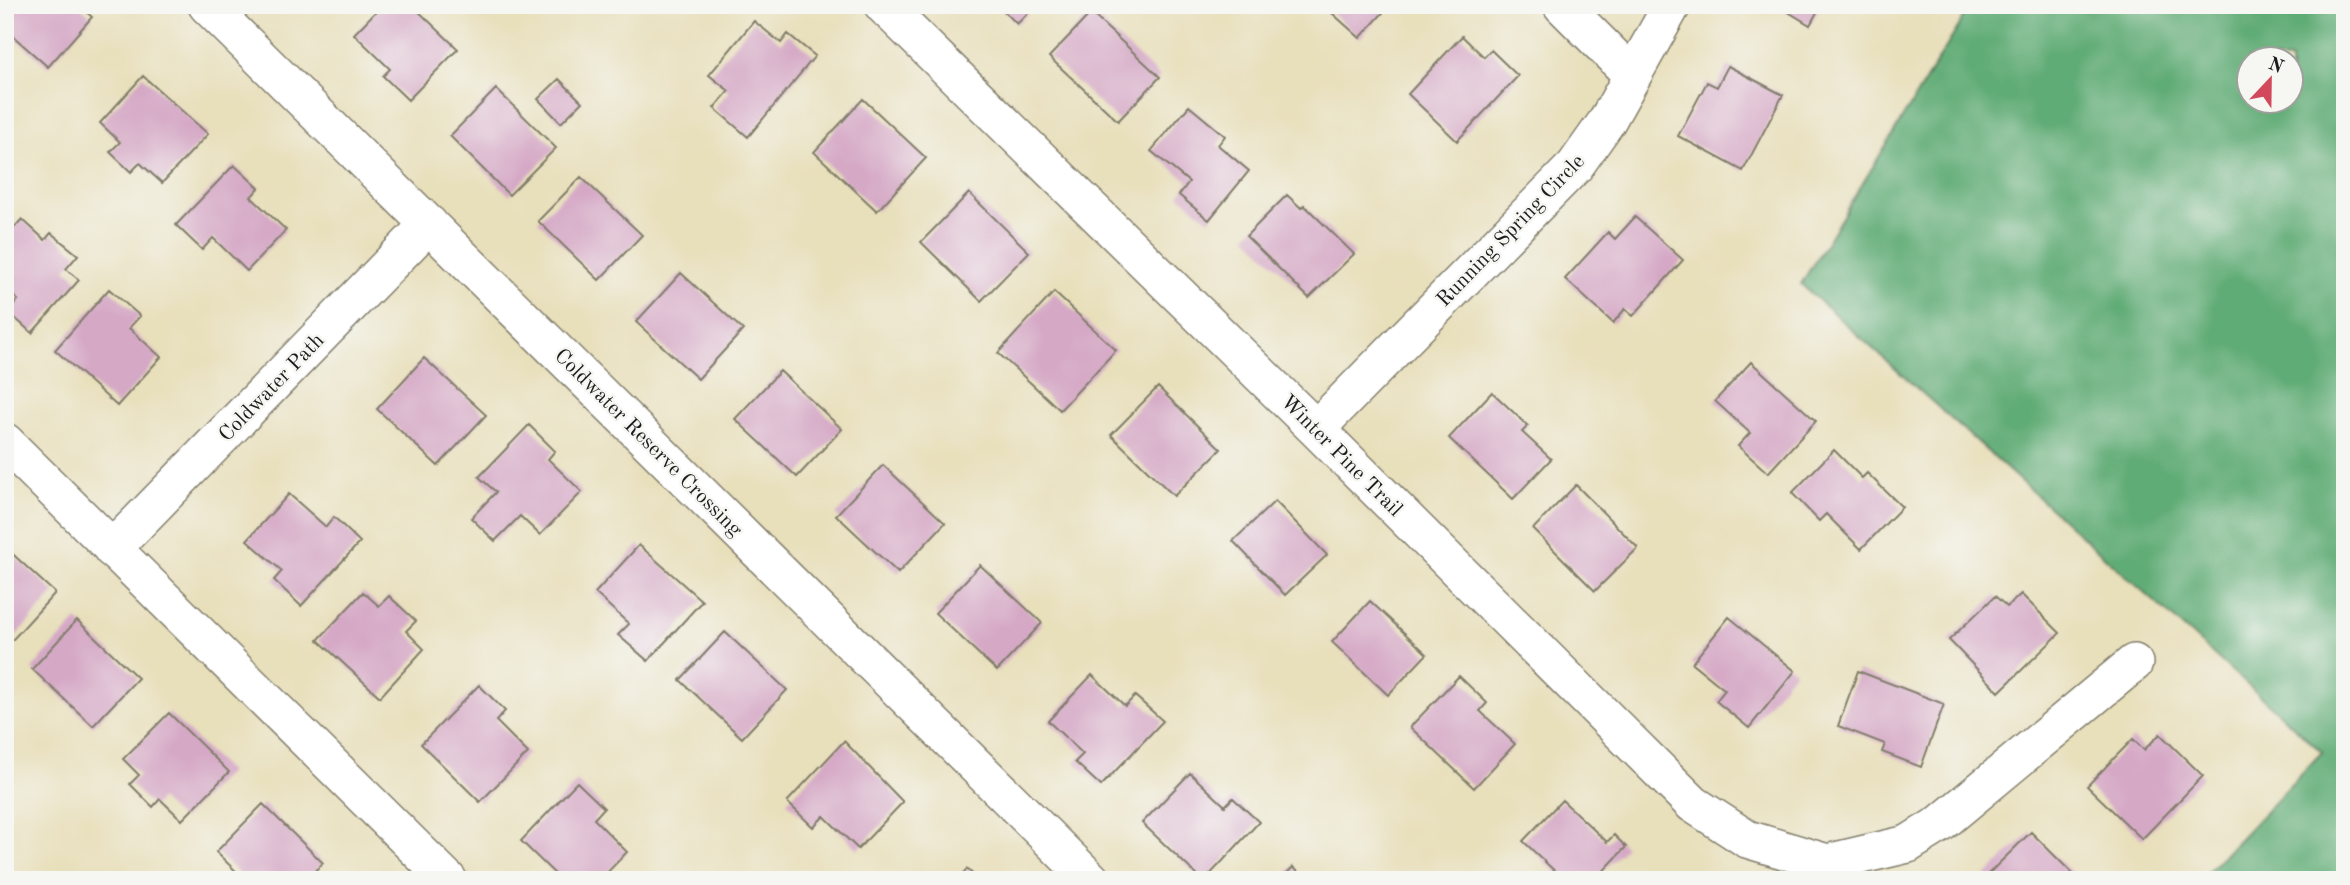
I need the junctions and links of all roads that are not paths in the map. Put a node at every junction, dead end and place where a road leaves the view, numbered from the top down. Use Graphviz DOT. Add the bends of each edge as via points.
graph roads {
  1 [pos="207,5"];
  2 [pos="883,5"];
  3 [pos="1562,5"];
  4 [pos="1672,5"];
  5 [pos="1632,75"];
  6 [pos="429,224"];
  7 [pos="1316,429"];
  8 [pos="5,442"];
  9 [pos="112,549"];
  10 [pos="2134,663"];
  11 [pos="448,880"];
  12 [pos="1091,880"];
  1 -- 6 [label="street, Coldwater Reserve Crossing"];
  2 -- 7 [label="street, Winter Pine Trail"];
  3 -- 5 [label="street"];
  4 -- 5 [label="street, Running Spring Circle"];
  5 -- 7 [label="street, Running Spring Circle" via="1575,166"];
  6 -- 9 [label="street, Coldwater Path"];
  6 -- 12 [label="street, Coldwater Reserve Crossing"];
  7 -- 10 [label="street, Winter Pine Trail" via="1693,804 1747,839 1827,863 1908,844 1940,824"];
  8 -- 9 [label="street"];
  9 -- 11 [label="street"];
}
